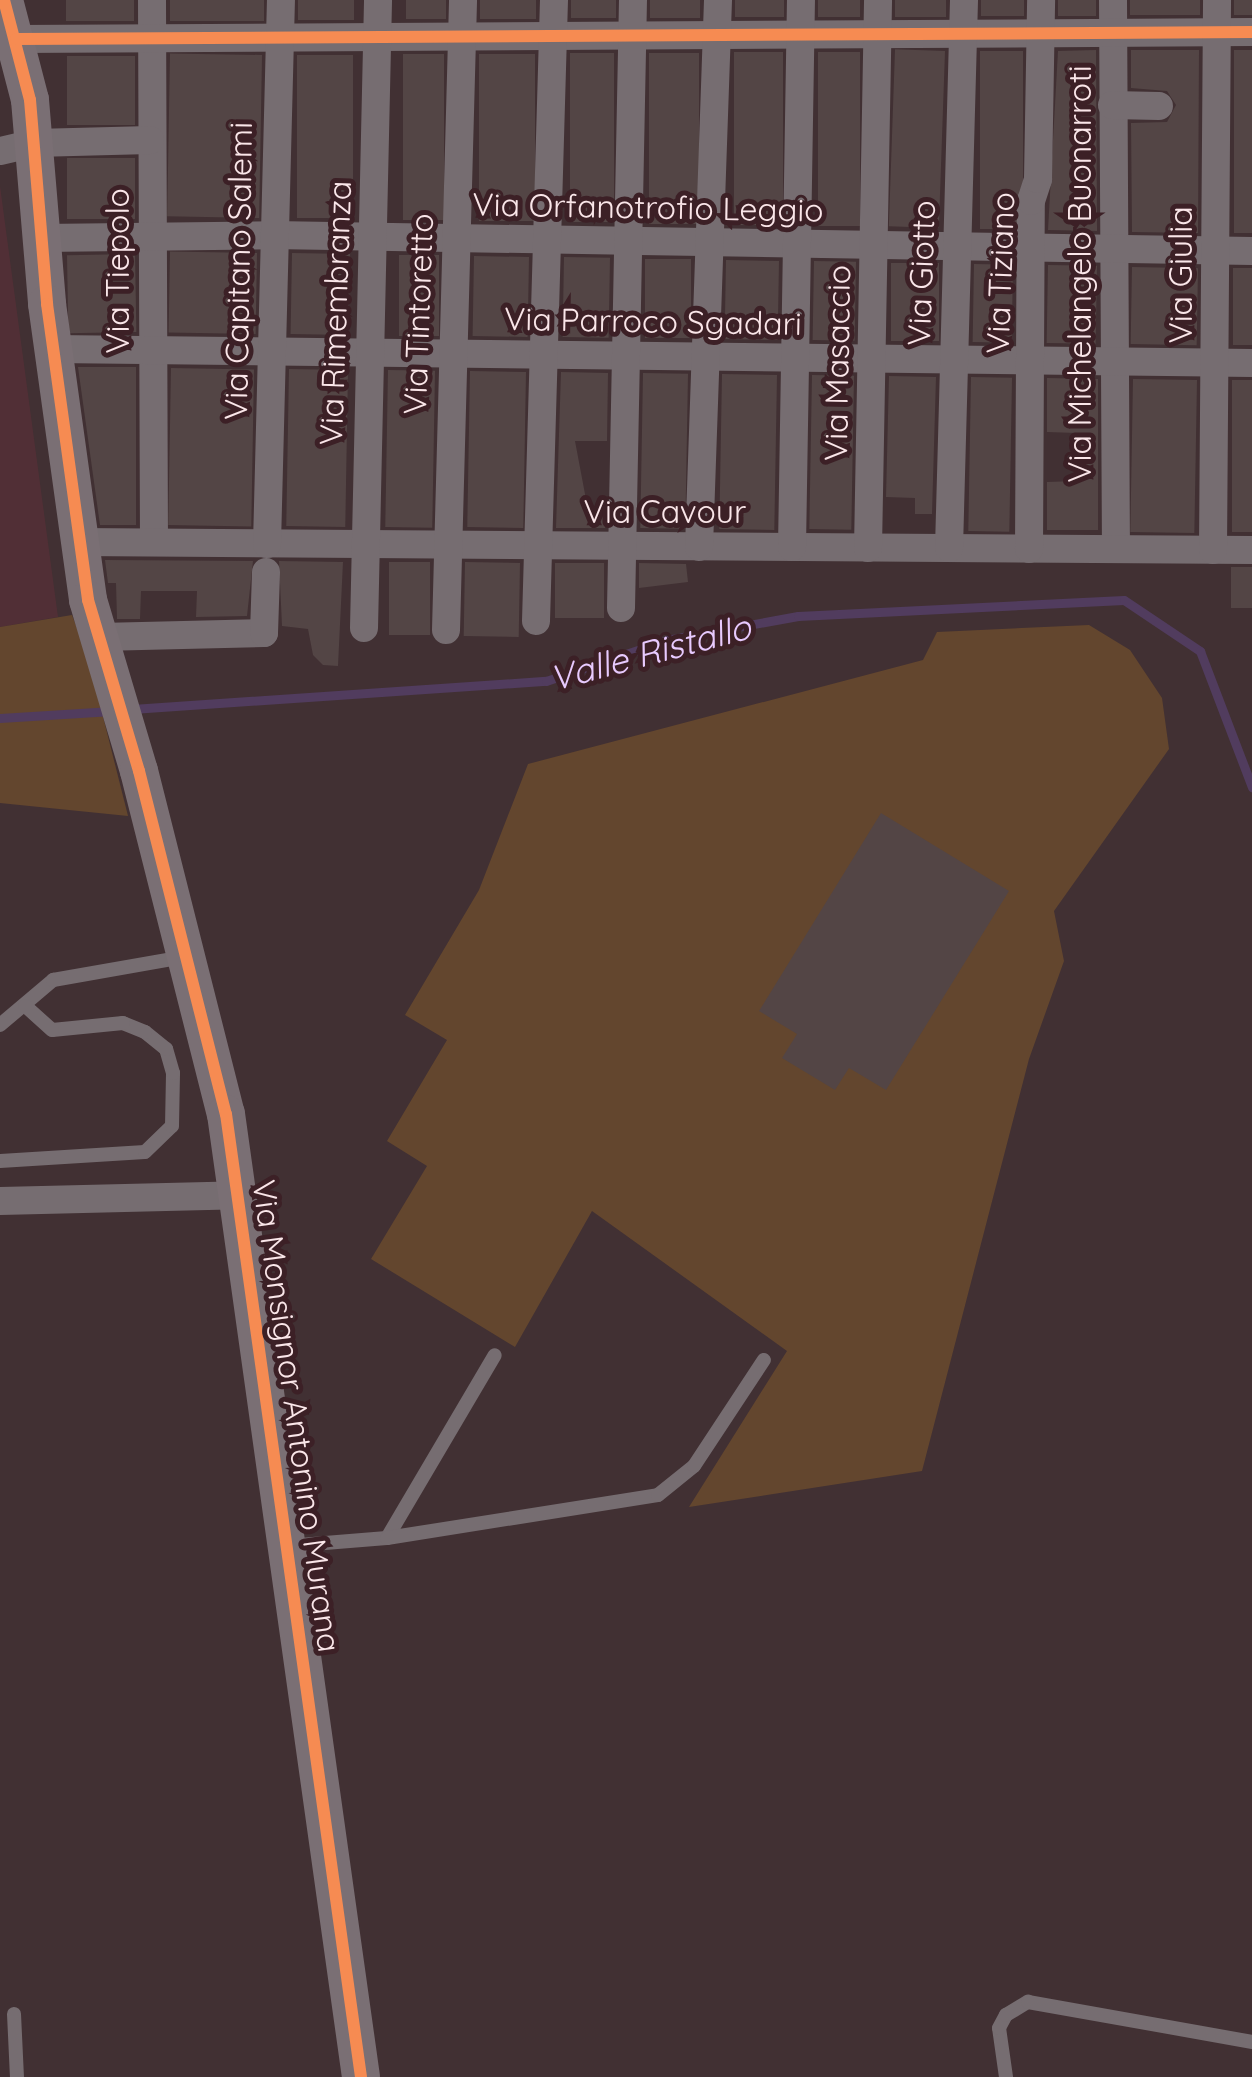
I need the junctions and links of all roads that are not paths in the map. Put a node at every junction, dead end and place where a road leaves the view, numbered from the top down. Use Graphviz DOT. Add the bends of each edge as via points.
graph roads {
  1 [pos="4,0"];
  2 [pos="152,0"];
  3 [pos="281,0"];
  4 [pos="378,0"];
  5 [pos="463,0"];
  6 [pos="554,0"];
  7 [pos="633,0"];
  8 [pos="718,0"];
  9 [pos="801,0"];
  10 [pos="878,0"];
  11 [pos="964,0"];
  12 [pos="1041,0"];
  13 [pos="1113,0"];
  14 [pos="1218,0"];
  15 [pos="717,32"];
  16 [pos="877,32"];
  17 [pos="964,32"];
  18 [pos="1041,32"];
  19 [pos="1114,32"];
  20 [pos="1217,32"];
  21 [pos="1252,32"];
  22 [pos="632,33"];
  23 [pos="800,33"];
  24 [pos="152,34"];
  25 [pos="376,34"];
  26 [pos="462,34"];
  27 [pos="553,34"];
  28 [pos="280,35"];
  29 [pos="16,39"];
  30 [pos="1112,106"];
  31 [pos="1159,106"];
  32 [pos="150,140"];
  33 [pos="18,147"];
  34 [pos="273,235"];
  35 [pos="153,237"];
  36 [pos="42,238"];
  37 [pos="374,238"];
  38 [pos="455,240"];
  39 [pos="548,240"];
  40 [pos="627,241"];
  41 [pos="708,242"];
  42 [pos="792,244"];
  43 [pos="876,244"];
  44 [pos="956,246"];
  45 [pos="1030,248"];
  46 [pos="1113,248"];
  47 [pos="1215,250"];
  48 [pos="1252,251"];
  49 [pos="53,349"];
  50 [pos="152,351"];
  51 [pos="271,352"];
  52 [pos="452,353"];
  53 [pos="368,354"];
  54 [pos="627,354"];
  55 [pos="540,356"];
  56 [pos="706,356"];
  57 [pos="793,357"];
  58 [pos="872,358"];
  59 [pos="954,360"];
  60 [pos="1033,361"];
  61 [pos="1113,361"];
  62 [pos="1214,363"];
  63 [pos="1252,364"];
  64 [pos="77,542"];
  65 [pos="154,542"];
  66 [pos="267,544"];
  67 [pos="365,544"];
  68 [pos="448,546"];
  69 [pos="537,546"];
  70 [pos="622,546"];
  71 [pos="699,546"];
  72 [pos="792,547"];
  73 [pos="1116,547"];
  74 [pos="868,548"];
  75 [pos="949,548"];
  76 [pos="1029,549"];
  77 [pos="1213,550"];
  78 [pos="1252,550"];
  79 [pos="266,572"];
  80 [pos="621,608"];
  81 [pos="536,621"];
  82 [pos="364,628"];
  83 [pos="446,630"];
  84 [pos="102,644"];
  85 [pos="188,956"];
  86 [pos="24,1006"];
  87 [pos="0,1025"];
  88 [pos="0,1161"];
  89 [pos="240,1194"];
  90 [pos="0,1201"];
  91 [pos="494,1355"];
  92 [pos="764,1360"];
  93 [pos="387,1538"];
  94 [pos="287,1546"];
  95 [pos="14,2014"];
  96 [pos="1252,2042"];
  97 [pos="17,2077"];
  98 [pos="360,2077"];
  99 [pos="1006,2077"];
  1 -- 29 [label="street"];
  2 -- 24 [label="street, Via Tiepolo"];
  3 -- 28 [label="street, Via Capitano Salemi"];
  4 -- 25 [label="street, Via Rimembranza"];
  5 -- 26 [label="street, Via Tintoretto"];
  6 -- 27 [label="street"];
  7 -- 22 [label="street"];
  8 -- 15 [label="street"];
  9 -- 23 [label="street"];
  10 -- 16 [label="street, Via Masaccio"];
  11 -- 17 [label="street, Via Giotto"];
  12 -- 18 [label="street, Via Tiziano"];
  13 -- 19 [label="street, Via Michelangelo Buonarroti"];
  14 -- 20 [label="street, Via Giulia"];
  15 -- 22 [label="street"];
  15 -- 23 [label="street"];
  15 -- 41 [label="street"];
  16 -- 17 [label="street"];
  16 -- 23 [label="street"];
  16 -- 43 [label="street, Via Masaccio"];
  17 -- 18 [label="street"];
  17 -- 44 [label="street, Via Giotto"];
  18 -- 19 [label="street"];
  18 -- 45 [label="street, Via Tiziano"];
  19 -- 20 [label="street"];
  19 -- 30 [label="street, Via Michelangelo Buonarroti"];
  20 -- 21 [label="street"];
  20 -- 47 [label="street, Via Giulia"];
  22 -- 27 [label="street"];
  22 -- 40 [label="street"];
  23 -- 42 [label="street"];
  24 -- 28 [label="street"];
  24 -- 29 [label="street"];
  24 -- 32 [label="street, Via Tiepolo"];
  25 -- 26 [label="street"];
  25 -- 28 [label="street"];
  25 -- 37 [label="street, Via Rimembranza"];
  26 -- 27 [label="street"];
  26 -- 38 [label="street, Via Tintoretto"];
  27 -- 39 [label="street"];
  28 -- 34 [label="street, Via Capitano Salemi"];
  29 -- 33 [label="street"];
  30 -- 31 [label="street"];
  30 -- 46 [label="street, Via Michelangelo Buonarroti"];
  32 -- 33 [label="street"];
  32 -- 35 [label="street, Via Tiepolo"];
  33 -- 36 [label="street"];
  34 -- 35 [label="street, Via Orfanotrofio Leggio"];
  34 -- 37 [label="street, Via Orfanotrofio Leggio"];
  34 -- 51 [label="street, Via Capitano Salemi"];
  35 -- 36 [label="street, Via Orfanotrofio Leggio"];
  35 -- 50 [label="street, Via Tiepolo"];
  36 -- 49 [label="street"];
  37 -- 38 [label="street, Via Orfanotrofio Leggio"];
  37 -- 53 [label="street, Via Rimembranza"];
  38 -- 39 [label="street, Via Orfanotrofio Leggio"];
  38 -- 52 [label="street, Via Tintoretto"];
  39 -- 40 [label="street, Via Orfanotrofio Leggio"];
  39 -- 55 [label="street"];
  40 -- 41 [label="street, Via Orfanotrofio Leggio"];
  40 -- 54 [label="street"];
  41 -- 42 [label="street, Via Orfanotrofio Leggio"];
  41 -- 56 [label="street"];
  42 -- 43 [label="street, Via Orfanotrofio Leggio"];
  42 -- 57 [label="street"];
  43 -- 44 [label="street, Via Orfanotrofio Leggio"];
  43 -- 58 [label="street, Via Masaccio"];
  44 -- 45 [label="street, Via Orfanotrofio Leggio"];
  44 -- 59 [label="street, Via Giotto"];
  45 -- 46 [label="street, Via Orfanotrofio Leggio"];
  45 -- 60 [label="street, Via Tiziano"];
  46 -- 47 [label="street, Via Orfanotrofio Leggio"];
  46 -- 61 [label="street, Via Michelangelo Buonarroti"];
  47 -- 48 [label="street, Via Orfanotrofio Leggio"];
  47 -- 62 [label="street, Via Giulia"];
  49 -- 50 [label="street, Via Parroco Sgadari"];
  49 -- 64 [label="street"];
  50 -- 51 [label="street, Via Parroco Sgadari"];
  50 -- 65 [label="street, Via Tiepolo"];
  51 -- 53 [label="street, Via Parroco Sgadari"];
  51 -- 66 [label="street, Via Capitano Salemi"];
  52 -- 53 [label="street, Via Parroco Sgadari"];
  52 -- 55 [label="street, Via Parroco Sgadari"];
  52 -- 68 [label="street, Via Tintoretto"];
  53 -- 67 [label="street, Via Rimembranza"];
  54 -- 55 [label="street, Via Parroco Sgadari"];
  54 -- 56 [label="street, Via Parroco Sgadari"];
  54 -- 70 [label="street"];
  55 -- 69 [label="street"];
  56 -- 57 [label="street, Via Parroco Sgadari"];
  56 -- 71 [label="street"];
  57 -- 58 [label="street, Via Parroco Sgadari"];
  57 -- 72 [label="street"];
  58 -- 59 [label="street, Via Parroco Sgadari"];
  58 -- 74 [label="street, Via Masaccio"];
  59 -- 60 [label="street, Via Parroco Sgadari"];
  59 -- 75 [label="street, Via Giotto"];
  60 -- 61 [label="street, Via Parroco Sgadari"];
  60 -- 76 [label="street, Via Tiziano"];
  61 -- 62 [label="street, Via Parroco Sgadari"];
  61 -- 73 [label="street, Via Michelangelo Buonarroti"];
  62 -- 63 [label="street, Via Parroco Sgadari"];
  62 -- 77 [label="street, Via Giulia"];
  64 -- 65 [label="street, Via Cavour"];
  64 -- 84 [label="street"];
  65 -- 66 [label="street, Via Cavour"];
  66 -- 67 [label="street, Via Cavour"];
  67 -- 68 [label="street, Via Cavour"];
  67 -- 82 [label="street, Via Rimembranza"];
  68 -- 69 [label="street, Via Cavour"];
  68 -- 83 [label="street, Via Tintoretto"];
  69 -- 70 [label="street, Via Cavour"];
  69 -- 81 [label="street"];
  70 -- 71 [label="street, Via Cavour"];
  70 -- 80 [label="street"];
  71 -- 72 [label="street, Via Cavour"];
  72 -- 74 [label="street, Via Cavour"];
  73 -- 76 [label="street, Via Cavour"];
  73 -- 77 [label="street, Via Cavour"];
  74 -- 75 [label="street, Via Cavour"];
  75 -- 76 [label="street, Via Cavour"];
  77 -- 78 [label="street, Via Cavour"];
  79 -- 84 [label="street" via="264,633"];
  84 -- 85 [label="street, Via Monsignor Antonino Murana"];
  85 -- 86 [label="lane" via="53,980"];
  85 -- 89 [label="street, Via Monsignor Antonino Murana"];
  86 -- 87 [label="lane"];
  86 -- 88 [label="lane" via="52,1030 123,1024 166,1049 173,1073 172,1126 144,1152"];
  89 -- 90 [label="street"];
  89 -- 94 [label="street, Via Monsignor Antonino Murana"];
  91 -- 93 [label="lane"];
  92 -- 93 [label="lane" via="694,1466 658,1495"];
  93 -- 94 [label="lane"];
  94 -- 98 [label="street, Via Monsignor Antonino Murana"];
  95 -- 97 [label="lane"];
  96 -- 99 [label="lane" via="1028,2002 1006,2015 999,2028"];
}
